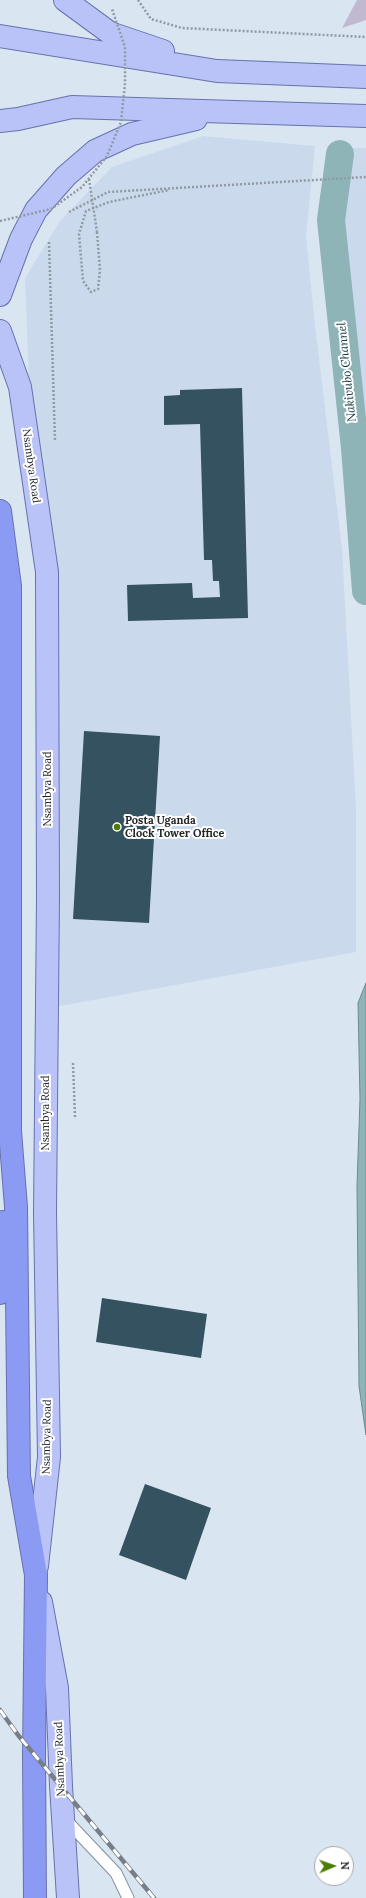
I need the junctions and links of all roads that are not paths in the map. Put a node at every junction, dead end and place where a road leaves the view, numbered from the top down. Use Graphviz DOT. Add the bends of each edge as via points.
graph roads {
  1 [pos="65,0"];
  2 [pos="0,36"];
  3 [pos="217,71"];
  4 [pos="366,77"];
  5 [pos="237,112"];
  6 [pos="366,116"];
  7 [pos="0,121"];
  8 [pos="0,295"];
  9 [pos="0,331"];
  10 [pos="0,510"];
  11 [pos="10,1131"];
  12 [pos="0,1293"];
  13 [pos="36,1575"];
  14 [pos="63,1817"];
  15 [pos="35,1898"];
  16 [pos="68,1898"];
  17 [pos="128,1898"];
  1 -- 3 [label="main road" via="110,32"];
  2 -- 3 [label="main road"];
  3 -- 4 [label="main road"];
  5 -- 6 [label="main road"];
  5 -- 7 [label="main road" via="72,107"];
  5 -- 8 [label="main road" via="132,134 95,151 66,176 36,210 21,239"];
  9 -- 13 [label="main road, Nsambya Road" via="20,387 47,572 48,897 45,1213 49,1457"];
  10 -- 11 [label="highway" via="10,586"];
  11 -- 12 [label="highway" via="2,1210"];
  11 -- 13 [label="highway" via="16,1207 19,1476"];
  13 -- 14 [label="main road, Nsambya Road" via="57,1688"];
  13 -- 15 [label="highway"];
  14 -- 16 [label="main road, Nsambya Road"];
  14 -- 17 [label="lane" via="116,1873"];
}
